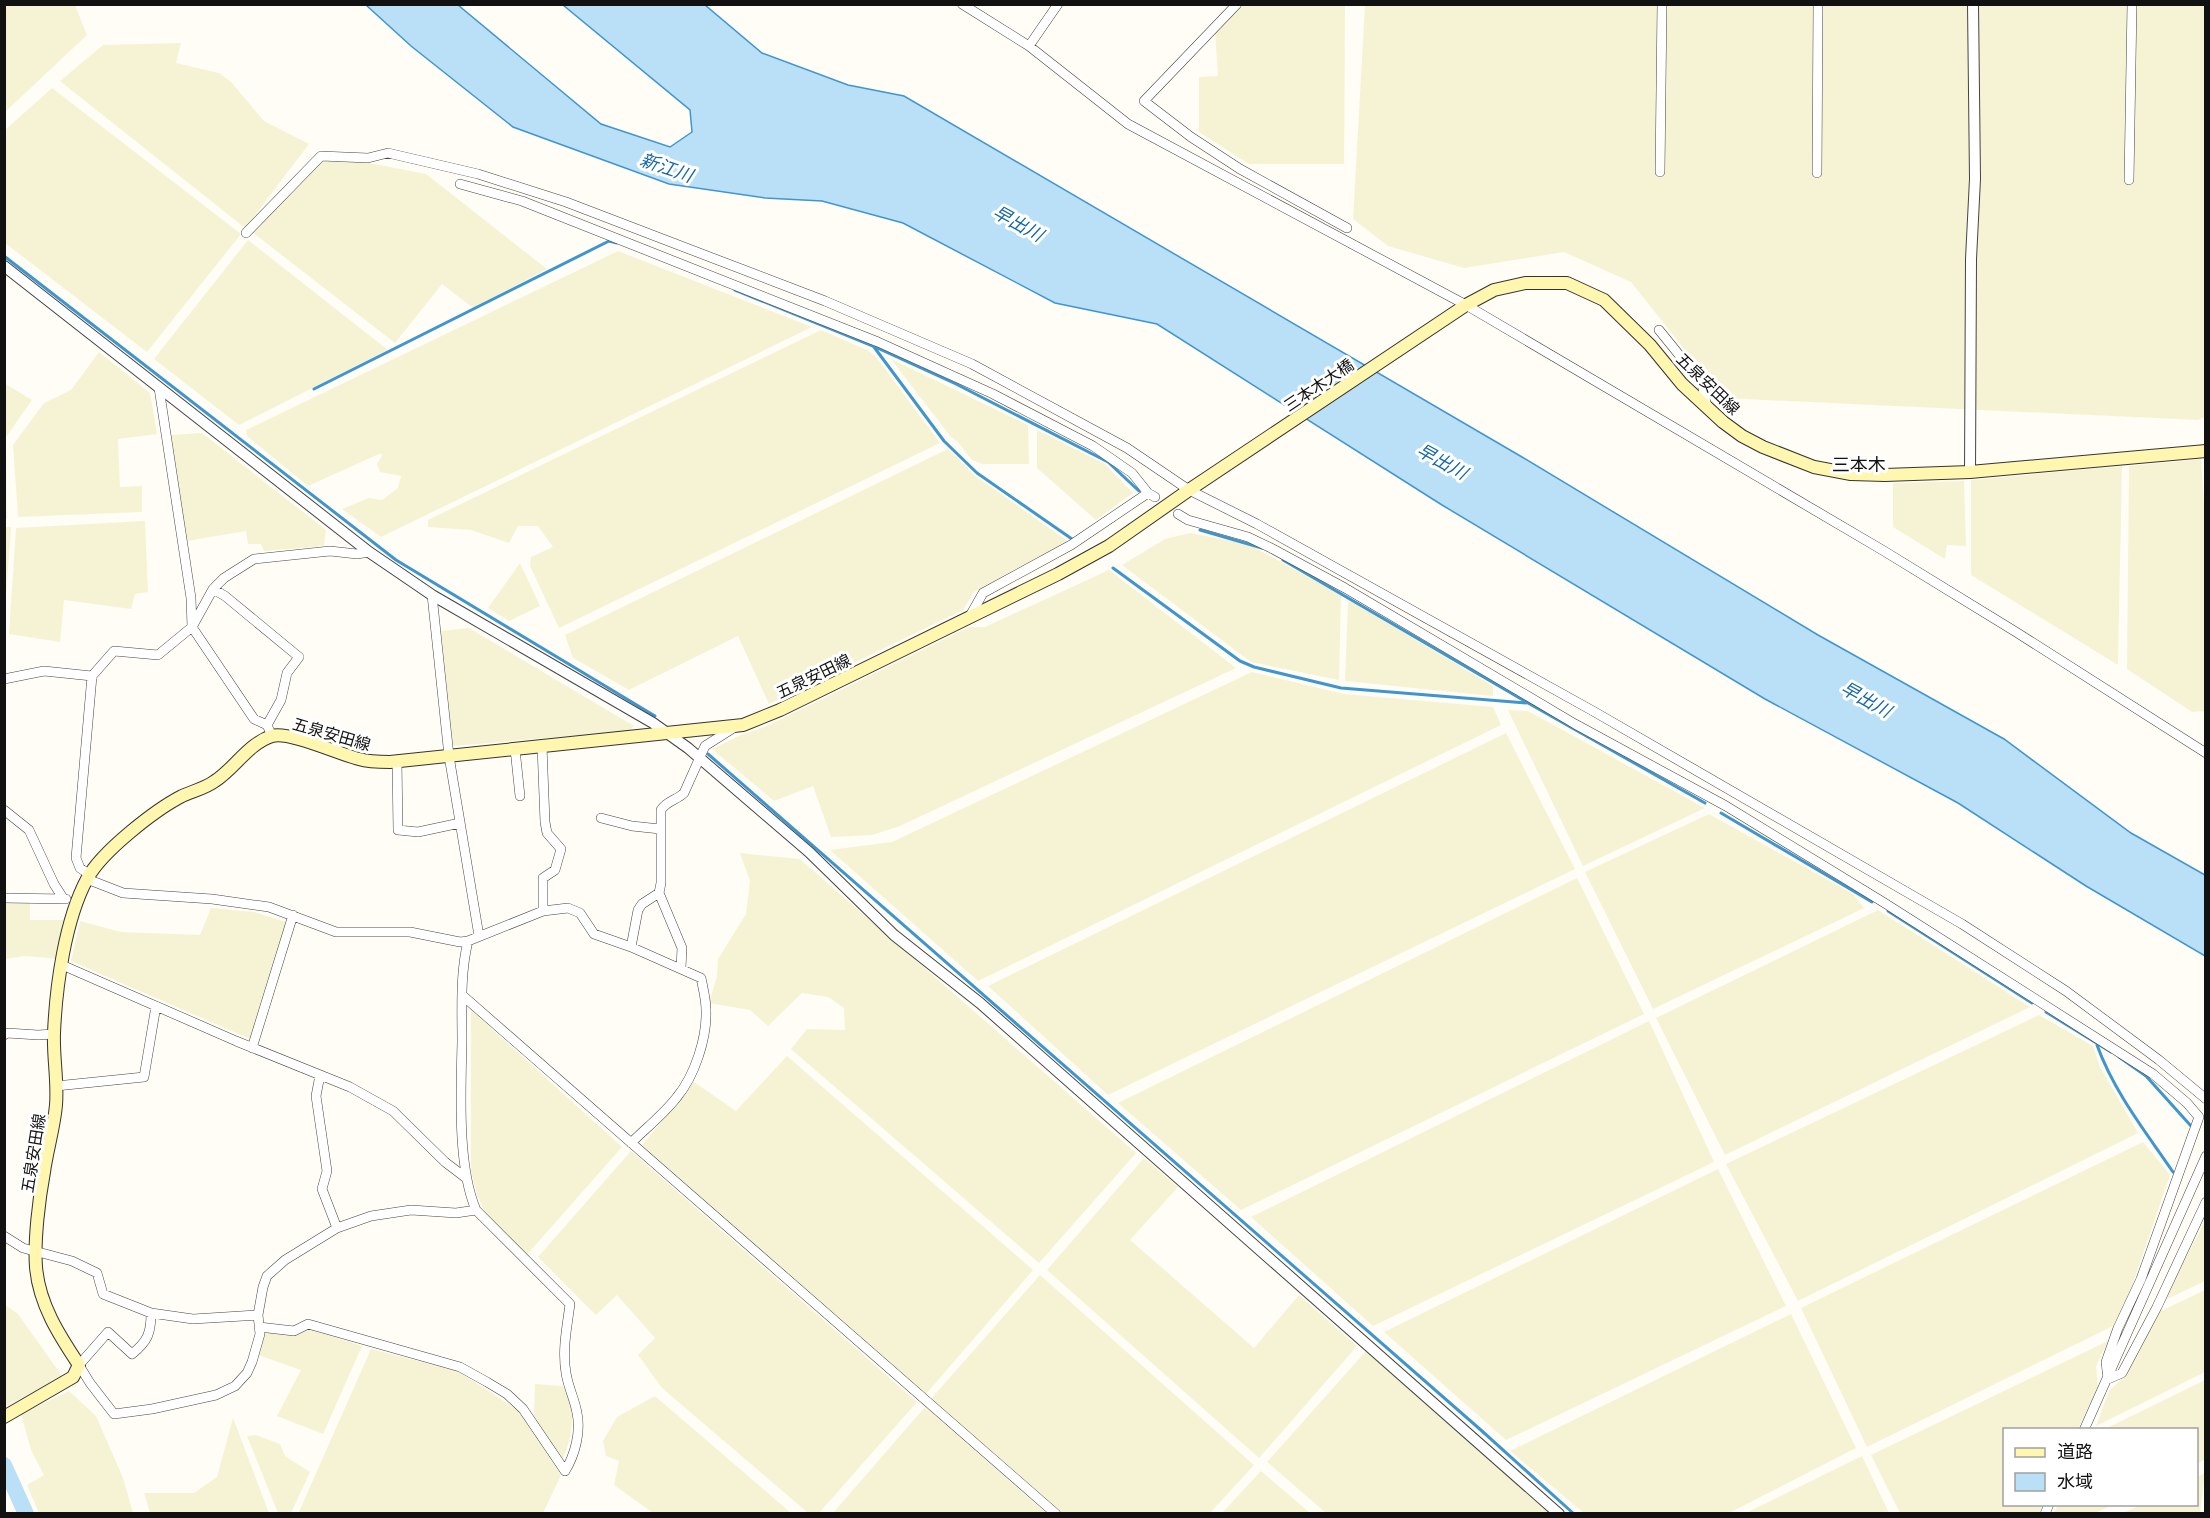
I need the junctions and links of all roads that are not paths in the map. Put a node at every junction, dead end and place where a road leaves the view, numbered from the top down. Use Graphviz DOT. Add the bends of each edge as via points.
graph roads {
  1 [pos="962,4"];
  2 [pos="1058,4"];
  3 [pos="1237,4"];
  4 [pos="1662,4"];
  5 [pos="1818,4"];
  6 [pos="1973,4"];
  7 [pos="2132,4"];
  8 [pos="1029,46"];
  9 [pos="1660,172"];
  10 [pos="1817,173"];
  11 [pos="2129,180"];
  12 [pos="460,184"];
  13 [pos="1347,228"];
  14 [pos="246,233"];
  15 [pos="4,266"];
  16 [pos="1463,306"];
  17 [pos="1659,330"];
  18 [pos="159,388"];
  19 [pos="1708,409"];
  20 [pos="2205,451"];
  21 [pos="1970,472"];
  22 [pos="1191,488"];
  23 [pos="1178,514"];
  24 [pos="369,552"];
  25 [pos="213,589"];
  26 [pos="432,595"];
  27 [pos="970,616"];
  28 [pos="192,627"];
  29 [pos="92,676"];
  30 [pos="4,679"];
  31 [pos="737,726"];
  32 [pos="269,730"];
  33 [pos="668,734"];
  34 [pos="542,746"];
  35 [pos="514,749"];
  36 [pos="2205,753"];
  37 [pos="449,756"];
  38 [pos="699,758"];
  39 [pos="397,761"];
  40 [pos="520,796"];
  41 [pos="4,810"];
  42 [pos="602,818"];
  43 [pos="460,823"];
  44 [pos="660,829"];
  45 [pos="88,877"];
  46 [pos="659,893"];
  47 [pos="4,898"];
  48 [pos="63,898"];
  49 [pos="78,900"];
  50 [pos="543,911"];
  51 [pos="293,915"];
  52 [pos="479,936"];
  53 [pos="468,941"];
  54 [pos="631,946"];
  55 [pos="62,965"];
  56 [pos="681,968"];
  57 [pos="462,995"];
  58 [pos="156,1006"];
  59 [pos="54,1034"];
  60 [pos="4,1035"];
  61 [pos="252,1047"];
  62 [pos="320,1075"];
  63 [pos="56,1086"];
  64 [pos="2205,1098"];
  65 [pos="631,1143"];
  66 [pos="2205,1156"];
  67 [pos="466,1178"];
  68 [pos="2205,1202"];
  69 [pos="476,1210"];
  70 [pos="337,1228"];
  71 [pos="4,1236"];
  72 [pos="37,1252"];
  73 [pos="151,1313"];
  74 [pos="258,1315"];
  75 [pos="259,1327"];
  76 [pos="79,1365"];
  77 [pos="2108,1379"];
  78 [pos="4,1417"];
  79 [pos="2085,1428"];
  80 [pos="1056,1514"];
  81 [pos="1559,1514"];
  1 -- 8 [label="street"];
  2 -- 8 [label="street"];
  3 -- 13 [label="street" via="1144,101 1240,169"];
  4 -- 9 [label="street"];
  5 -- 10 [label="street"];
  6 -- 21 [label="street" via="1975,179"];
  7 -- 11 [label="street"];
  8 -- 16 [label="street" via="1128,124"];
  12 -- 27 [label="street" via="522,201 878,342 993,394 1093,446 1132,473 1151,495 983,593"];
  14 -- 22 [label="street" via="321,156 368,158 388,153 478,174 566,202 825,301 972,364 1127,448"];
  15 -- 18 [label="street"];
  16 -- 19 [label="main road, 五泉安田線" via="1494,290 1526,283 1567,283 1604,300"];
  16 -- 22 [label="main road, 三本木大橋"];
  16 -- 36 [label="street" via="1884,551"];
  17 -- 19 [label="street" via="1702,383"];
  18 -- 24 [label="street"];
  18 -- 28 [label="street"];
  19 -- 21 [label="main road, 五泉安田線" via="1743,436 1814,467 1851,474"];
  20 -- 21 [label="main road, 五泉安田線"];
  22 -- 27 [label="main road, 五泉安田線" via="1109,546"];
  22 -- 64 [label="street" via="1602,716 1962,924 2066,991"];
  23 -- 77 [label="street" via="1271,548 1575,724 1726,806 2064,1016 2153,1074 2187,1103 2199,1117 2106,1362"];
  24 -- 25 [label="street" via="264,556 243,564"];
  24 -- 26 [label="street"];
  25 -- 28 [label="street"];
  25 -- 32 [label="street" via="299,657 287,673"];
  26 -- 33 [label="street"];
  26 -- 37 [label="street"];
  27 -- 31 [label="main road, 五泉安田線" via="812,695"];
  28 -- 29 [label="street" via="158,655 114,651"];
  28 -- 32 [label="street" via="254,718"];
  29 -- 30 [label="street" via="44,671"];
  29 -- 45 [label="street" via="76,858"];
  31 -- 33 [label="main road, 五泉安田線"];
  31 -- 38 [label="street" via="705,747"];
  32 -- 39 [label="main road, 五泉安田線" via="372,762"];
  32 -- 45 [label="main road, 五泉安田線" via="215,782 155,814 103,857"];
  33 -- 34 [label="main road, 五泉安田線"];
  33 -- 38 [label="street"];
  34 -- 35 [label="main road, 五泉安田線"];
  34 -- 50 [label="street" via="547,833 561,849 555,870 543,878"];
  35 -- 37 [label="main road, 五泉安田線"];
  35 -- 40 [label="street"];
  37 -- 39 [label="main road, 五泉安田線"];
  37 -- 43 [label="street"];
  38 -- 44 [label="street" via="684,793 663,806"];
  38 -- 81 [label="street" via="808,852 894,935 980,1003"];
  39 -- 43 [label="street" via="398,830 418,832"];
  41 -- 48 [label="street" via="29,830"];
  42 -- 44 [label="street"];
  43 -- 52 [label="street"];
  44 -- 46 [label="street"];
  45 -- 49 [label="main road, 五泉安田線"];
  45 -- 51 [label="street" via="123,893 212,899 269,907"];
  46 -- 54 [label="street" via="638,910"];
  46 -- 56 [label="street" via="682,948"];
  47 -- 48 [label="street"];
  48 -- 49 [label="street"];
  49 -- 55 [label="main road, 五泉安田線"];
  50 -- 52 [label="street"];
  50 -- 54 [label="street" via="574,910 594,934"];
  51 -- 53 [label="street" via="336,932 411,932"];
  51 -- 61 [label="street"];
  52 -- 53 [label="street"];
  53 -- 57 [label="street"];
  54 -- 56 [label="street"];
  55 -- 58 [label="street"];
  55 -- 59 [label="main road, 五泉安田線"];
  56 -- 65 [label="street" via="701,978 706,1008 702,1042 677,1097"];
  57 -- 65 [label="street"];
  57 -- 67 [label="street"];
  58 -- 61 [label="street"];
  58 -- 63 [label="street" via="144,1077"];
  59 -- 60 [label="street"];
  59 -- 63 [label="main road, 五泉安田線"];
  61 -- 62 [label="street"];
  62 -- 67 [label="street" via="393,1111"];
  62 -- 70 [label="street" via="316,1096 327,1171 322,1190"];
  63 -- 72 [label="main road, 五泉安田線"];
  65 -- 80 [label="street"];
  66 -- 77 [label="street"];
  67 -- 69 [label="street"];
  68 -- 77 [label="street" via="2122,1373"];
  69 -- 70 [label="street" via="456,1214 411,1210 371,1216"];
  69 -- 75 [label="street" via="570,1304 565,1366 578,1415 576,1442 565,1471 523,1409 507,1394 460,1367 308,1324 294,1331"];
  70 -- 74 [label="street" via="285,1260 267,1276"];
  71 -- 72 [label="street"];
  72 -- 73 [label="street" via="72,1261 97,1273 103,1294"];
  72 -- 76 [label="main road, 五泉安田線" via="44,1302 58,1334"];
  73 -- 74 [label="street" via="193,1319"];
  73 -- 76 [label="street" via="151,1329 132,1353 108,1332"];
  74 -- 75 [label="street"];
  75 -- 76 [label="street" via="252,1362 235,1386 216,1395 163,1407 114,1414"];
  76 -- 78 [label="main road" via="73,1377"];
  77 -- 79 [label="street"];
}
